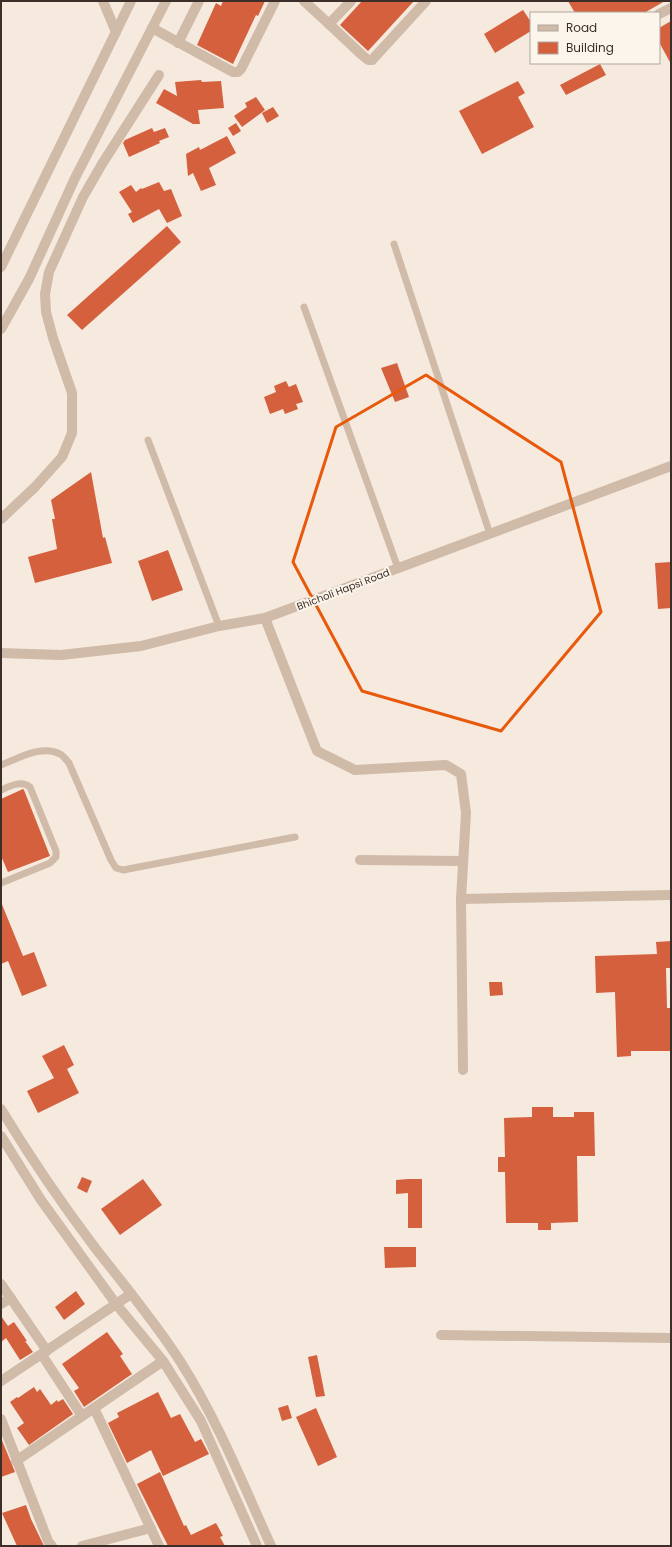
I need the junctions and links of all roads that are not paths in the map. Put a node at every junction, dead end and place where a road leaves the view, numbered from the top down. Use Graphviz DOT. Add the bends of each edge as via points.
graph roads {
  1 [pos="104,1"];
  2 [pos="131,1"];
  3 [pos="166,1"];
  4 [pos="199,1"];
  5 [pos="275,1"];
  6 [pos="304,1"];
  7 [pos="351,1"];
  8 [pos="426,1"];
  9 [pos="671,8"];
  10 [pos="660,14"];
  11 [pos="329,24"];
  12 [pos="152,28"];
  13 [pos="116,32"];
  14 [pos="178,43"];
  15 [pos="159,75"];
  16 [pos="394,244"];
  17 [pos="1,267"];
  18 [pos="304,307"];
  19 [pos="1,330"];
  20 [pos="148,440"];
  21 [pos="671,466"];
  22 [pos="1,519"];
  23 [pos="490,534"];
  24 [pos="398,568"];
  25 [pos="265,618"];
  26 [pos="219,626"];
  27 [pos="1,652"];
  28 [pos="1,765"];
  29 [pos="1,790"];
  30 [pos="295,837"];
  31 [pos="360,860"];
  32 [pos="463,861"];
  33 [pos="1,883"];
  34 [pos="671,895"];
  35 [pos="461,899"];
  36 [pos="463,1070"];
  37 [pos="1,1109"];
  38 [pos="1,1136"];
  39 [pos="1,1284"];
  40 [pos="131,1294"];
  41 [pos="11,1298"];
  42 [pos="1,1304"];
  43 [pos="116,1304"];
  44 [pos="441,1335"];
  45 [pos="671,1338"];
  46 [pos="44,1353"];
  47 [pos="164,1361"];
  48 [pos="1,1381"];
  49 [pos="94,1408"];
  50 [pos="82,1416"];
  51 [pos="1,1418"];
  52 [pos="16,1461"];
  53 [pos="151,1528"];
  54 [pos="52,1546"];
  55 [pos="82,1546"];
  56 [pos="159,1546"];
  57 [pos="257,1546"];
  58 [pos="271,1546"];
  1 -- 13 [label="street"];
  2 -- 13 [label="street"];
  3 -- 12 [label="street"];
  4 -- 14 [label="street"];
  5 -- 14 [label="street" via="238,72 233,72"];
  6 -- 11 [label="street"];
  7 -- 11 [label="street"];
  8 -- 11 [label="street" via="372,60 362,55"];
  9 -- 10 [label="street"];
  12 -- 14 [label="street"];
  12 -- 19 [label="street" via="75,178 29,279"];
  13 -- 17 [label="street"];
  15 -- 22 [label="street" via="87,190 48,272 46,312 72,393 72,433 62,457"];
  16 -- 23 [label="lane"];
  18 -- 24 [label="lane"];
  20 -- 26 [label="lane"];
  21 -- 23 [label="street, Bhicholi Hapsi Road"];
  23 -- 24 [label="street, Bhicholi Hapsi Road"];
  24 -- 25 [label="street, Bhicholi Hapsi Road"];
  25 -- 26 [label="street, Bhicholi Hapsi Road"];
  25 -- 32 [label="street" via="317,751 355,770 446,765 461,774 466,813"];
  26 -- 27 [label="street, Bhicholi Hapsi Road" via="142,646 61,655"];
  28 -- 30 [label="lane" via="35,752 60,754 69,763 111,860 116,868 123,870"];
  29 -- 33 [label="lane" via="21,784 30,787 56,851 56,857 50,863"];
  31 -- 32 [label="street"];
  32 -- 35 [label="street"];
  34 -- 35 [label="street"];
  35 -- 36 [label="street"];
  37 -- 40 [label="street" via="28,1154"];
  38 -- 43 [label="street" via="41,1200"];
  39 -- 41 [label="street"];
  40 -- 43 [label="street"];
  40 -- 58 [label="street" via="172,1349 201,1395"];
  41 -- 42 [label="street"];
  41 -- 46 [label="street"];
  43 -- 46 [label="street"];
  43 -- 47 [label="street"];
  44 -- 45 [label="street"];
  46 -- 48 [label="street"];
  46 -- 50 [label="street"];
  47 -- 49 [label="street"];
  47 -- 57 [label="street" via="201,1421"];
  49 -- 50 [label="street"];
  49 -- 53 [label="street"];
  50 -- 52 [label="street"];
  51 -- 52 [label="street"];
  52 -- 54 [label="street"];
  53 -- 55 [label="street"];
  53 -- 56 [label="street"];
}
